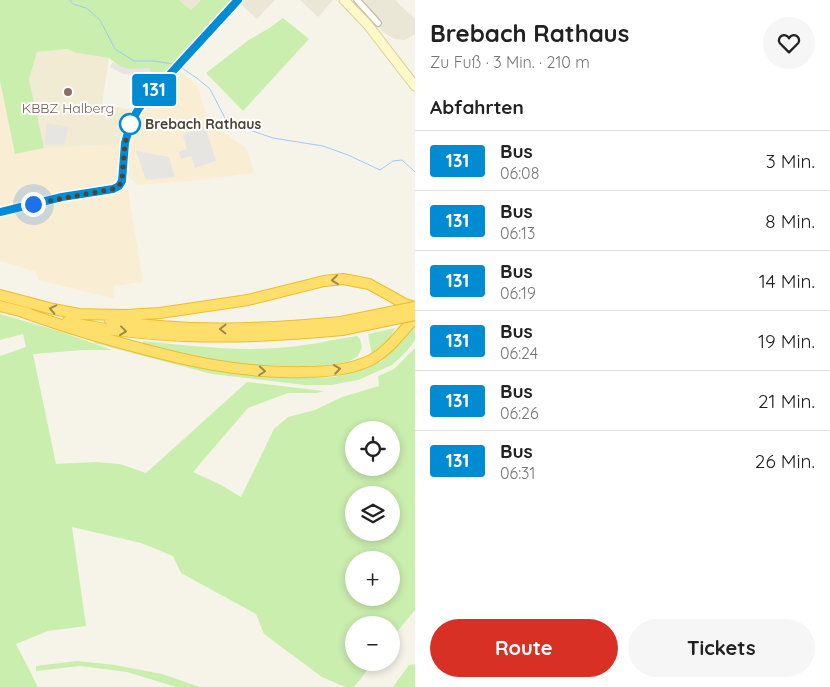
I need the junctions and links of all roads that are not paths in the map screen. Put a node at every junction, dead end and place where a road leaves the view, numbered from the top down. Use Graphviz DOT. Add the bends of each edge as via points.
graph roads {
  1 [pos="238,0"];
  2 [pos="344,0"];
  3 [pos="357,0"];
  4 [pos="374,22"];
  5 [pos="415,86"];
  6 [pos="0,212"];
  7 [pos="382,291"];
  8 [pos="0,295"];
  9 [pos="0,306"];
  10 [pos="415,307"];
  11 [pos="23,312"];
  12 [pos="74,314"];
  13 [pos="415,317"];
  14 [pos="342,326"];
  15 [pos="395,342"];
  1 -- 6 [label="street" via="139,108 128,132 119,186"];
  2 -- 4 [label="main road"];
  3 -- 4 [label="street"];
  4 -- 5 [label="main road"];
  7 -- 10 [label="highway"];
  7 -- 12 [label="highway, one-way" via="355,280 334,280 248,300 168,312"];
  7 -- 15 [label="highway" via="399,313"];
  12 -- 8 [label="highway, one-way"];
  9 -- 11 [label="highway"];
  10 -- 14 [label="highway, bridge"];
  11 -- 14 [label="highway, one-way" via="98,328 168,336 240,338"];
  11 -- 15 [label="highway, one-way" via="59,326 162,355 241,370 293,372 357,366 370,361"];
  14 -- 12 [label="highway, one-way" via="208,328 123,322"];
  13 -- 14 [label="highway, bridge"];
  13 -- 15 [label="highway"];
}
